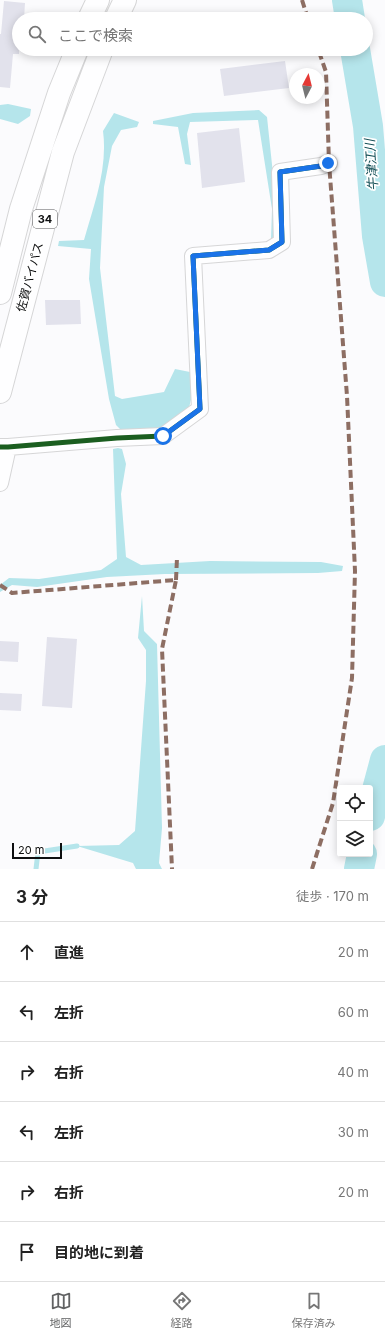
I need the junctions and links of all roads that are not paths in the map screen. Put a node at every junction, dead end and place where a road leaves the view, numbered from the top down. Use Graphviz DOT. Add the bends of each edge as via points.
graph roads {
  1 [pos="98,0"];
  2 [pos="125,0"];
  3 [pos="92,12"];
  4 [pos="119,12"];
  5 [pos="74,56"];
  6 [pos="99,56"];
  7 [pos="328,163"];
  8 [pos="0,293"];
  9 [pos="0,392"];
  10 [pos="4,447"];
  11 [pos="0,483"];
  1 -- 3 [label="highway"];
  2 -- 4 [label="highway"];
  5 -- 8 [label="highway, 佐賀バイパス / 34" via="59,93 21,209"];
  6 -- 9 [label="highway, 佐賀バイパス / 34" via="63,152"];
  7 -- 10 [label="street" via="280,172 282,242 269,250 193,256 200,409 163,436"];
  10 -- 11 [label="street"];
}
